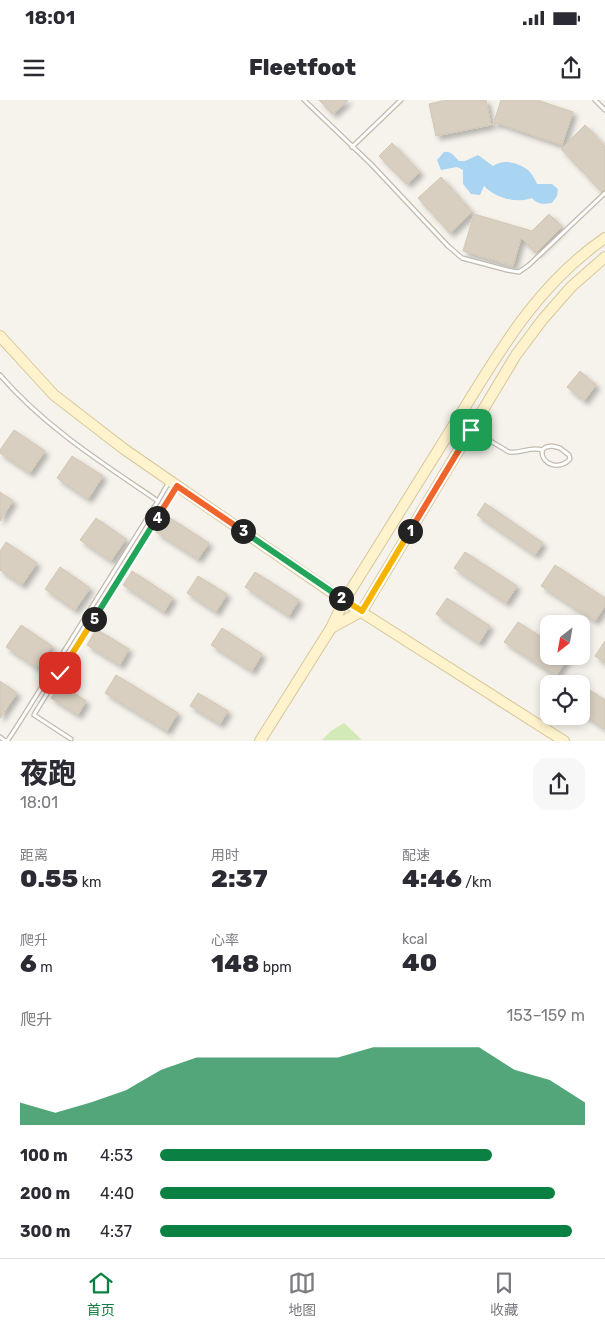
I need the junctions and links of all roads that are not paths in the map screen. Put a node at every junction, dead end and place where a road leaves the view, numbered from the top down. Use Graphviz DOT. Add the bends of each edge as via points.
graph roads {
  1 [pos="304,100"];
  2 [pos="401,100"];
  3 [pos="595,100"];
  4 [pos="605,110"];
  5 [pos="352,147"];
  6 [pos="605,193"];
  7 [pos="605,238"];
  8 [pos="605,257"];
  9 [pos="0,336"];
  10 [pos="0,375"];
  11 [pos="471,430"];
  12 [pos="542,450"];
  13 [pos="173,483"];
  14 [pos="158,501"];
  15 [pos="344,601"];
  16 [pos="362,611"];
  17 [pos="331,628"];
  18 [pos="0,737"];
  19 [pos="71,739"];
  20 [pos="5,740"];
  21 [pos="260,740"];
  22 [pos="564,740"];
  1 -- 5 [label="lane"];
  2 -- 5 [label="lane"];
  3 -- 4 [label="lane"];
  5 -- 6 [label="lane" via="462,258 507,270 519,272 530,265"];
  7 -- 15 [label="main road" via="557,277 530,308 490,366"];
  8 -- 11 [label="main road" via="571,287 537,326"];
  9 -- 13 [label="main road" via="54,395 124,450"];
  10 -- 14 [label="lane" via="39,416 89,455"];
  11 -- 12 [label="lane" via="509,452"];
  11 -- 16 [label="main road"];
  12 -- 12 [label="lane" via="541,456 552,466 567,463 570,459 560,448 546,447"];
  13 -- 14 [label="lane"];
  13 -- 15 [label="main road"];
  13 -- 19 [label="lane" via="34,715"];
  14 -- 20 [label="lane" via="21,720"];
  15 -- 16 [label="main road"];
  15 -- 17 [label="main road"];
  16 -- 17 [label="main road"];
  16 -- 22 [label="main road"];
  17 -- 21 [label="main road"];
  18 -- 20 [label="lane"];
}
